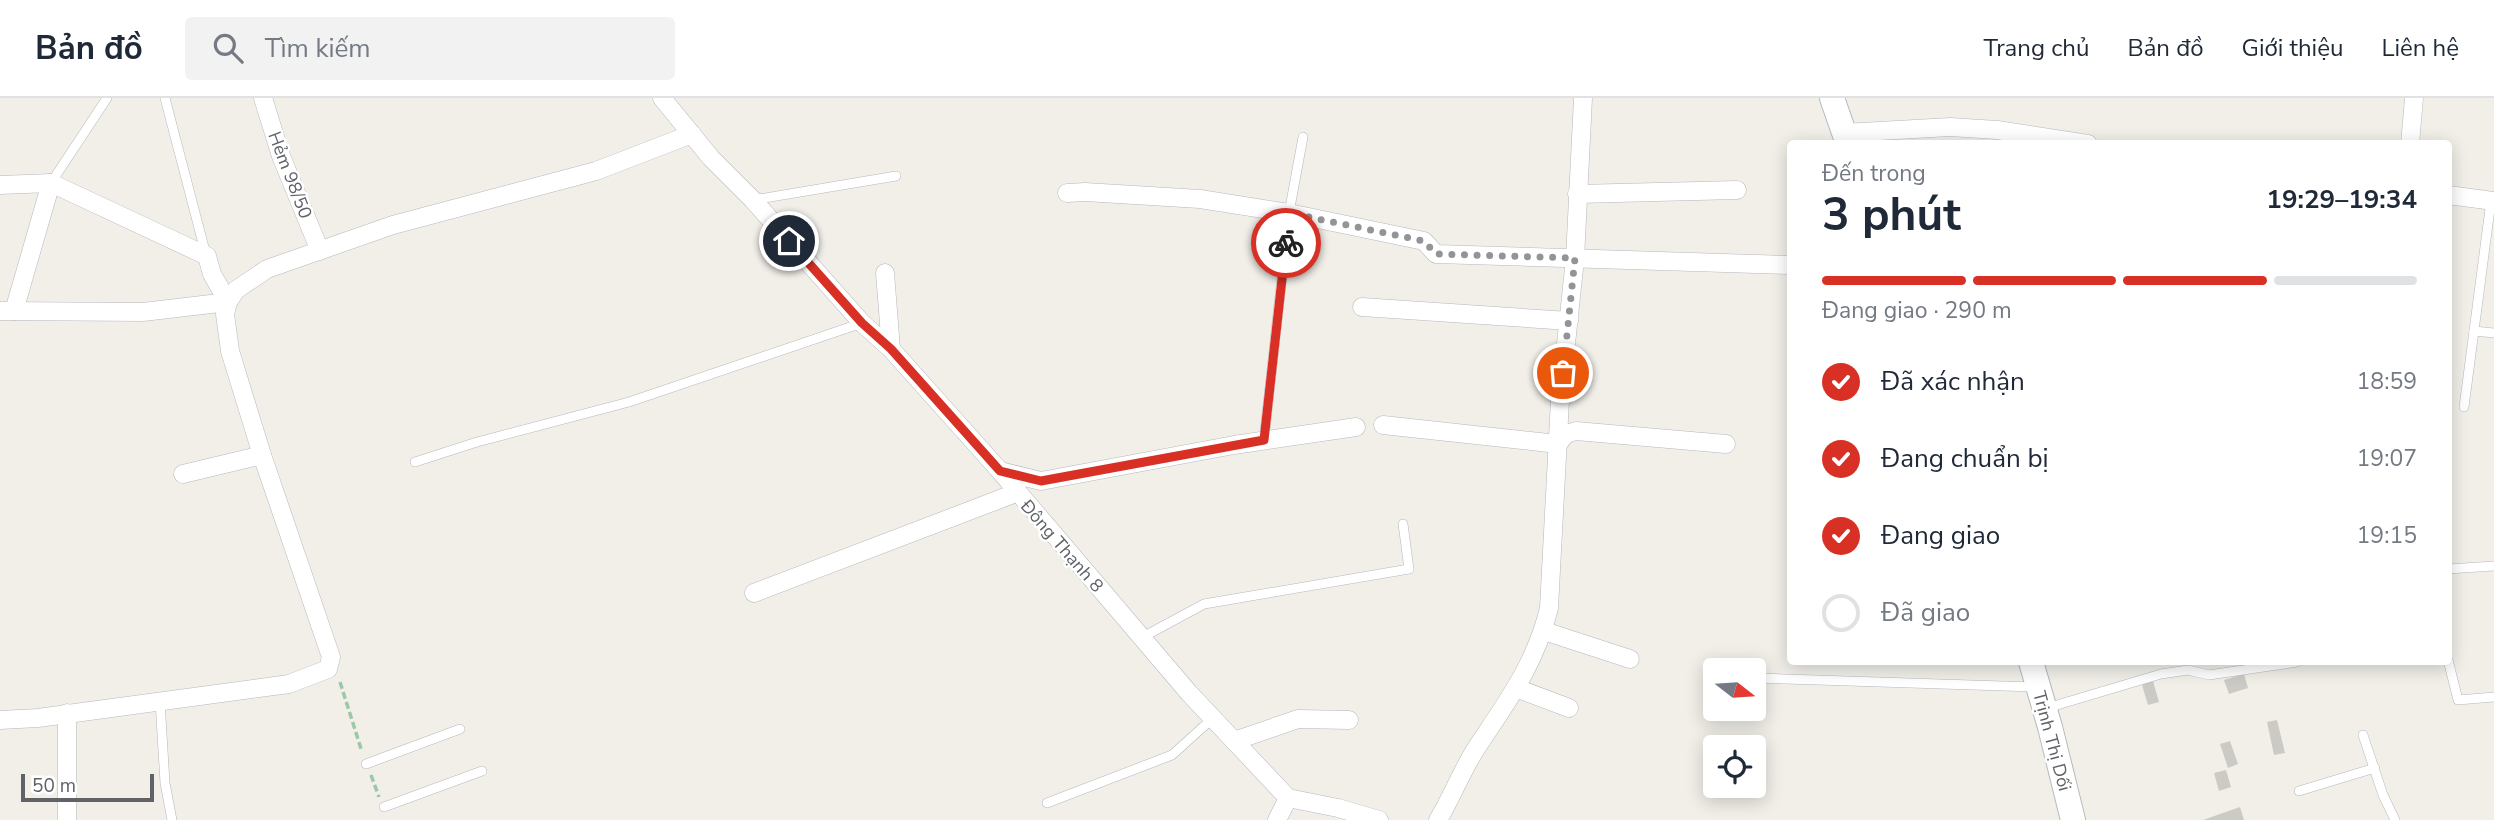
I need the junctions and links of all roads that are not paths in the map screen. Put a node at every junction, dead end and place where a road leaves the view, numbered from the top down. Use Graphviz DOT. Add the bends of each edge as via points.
graph roads {
  1 [pos="107,98"];
  2 [pos="165,98"];
  3 [pos="263,98"];
  4 [pos="662,98"];
  5 [pos="1583,98"];
  6 [pos="1832,98"];
  7 [pos="2414,98"];
  8 [pos="692,134"];
  9 [pos="1303,137"];
  10 [pos="1846,138"];
  11 [pos="2062,140"];
  12 [pos="2410,140"];
  13 [pos="896,176"];
  14 [pos="51,183"];
  15 [pos="0,185"];
  16 [pos="1737,190"];
  17 [pos="1067,193"];
  18 [pos="1577,194"];
  19 [pos="2452,196"];
  20 [pos="753,200"];
  21 [pos="2493,201"];
  22 [pos="1289,213"];
  23 [pos="320,251"];
  24 [pos="207,256"];
  25 [pos="1575,258"];
  26 [pos="1787,265"];
  27 [pos="885,273"];
  28 [pos="228,302"];
  29 [pos="1362,307"];
  30 [pos="7,311"];
  31 [pos="1569,321"];
  32 [pos="862,323"];
  33 [pos="2474,331"];
  34 [pos="2494,334"];
  35 [pos="891,349"];
  36 [pos="2464,407"];
  37 [pos="1383,425"];
  38 [pos="1356,426"];
  39 [pos="1264,440"];
  40 [pos="1558,444"];
  41 [pos="1726,444"];
  42 [pos="262,455"];
  43 [pos="415,462"];
  44 [pos="1000,471"];
  45 [pos="183,474"];
  46 [pos="1016,493"];
  47 [pos="1403,524"];
  48 [pos="2494,566"];
  49 [pos="2452,569"];
  50 [pos="754,593"];
  51 [pos="1544,631"];
  52 [pos="1141,638"];
  53 [pos="1630,659"];
  54 [pos="2032,665"];
  55 [pos="2277,665"];
  56 [pos="2449,665"];
  57 [pos="1766,679"];
  58 [pos="1516,688"];
  59 [pos="2494,697"];
  60 [pos="2042,698"];
  61 [pos="160,701"];
  62 [pos="1569,708"];
  63 [pos="67,713"];
  64 [pos="1213,718"];
  65 [pos="0,720"];
  66 [pos="1349,720"];
  67 [pos="460,729"];
  68 [pos="2363,735"];
  69 [pos="1234,741"];
  70 [pos="366,764"];
  71 [pos="2375,768"];
  72 [pos="482,771"];
  73 [pos="2299,791"];
  74 [pos="1288,798"];
  75 [pos="1047,803"];
  76 [pos="384,807"];
  77 [pos="67,820"];
  78 [pos="172,820"];
  79 [pos="1277,820"];
  80 [pos="1378,820"];
  81 [pos="1438,820"];
  82 [pos="2073,820"];
  83 [pos="2395,820"];
  1 -- 14 [label="lane"];
  2 -- 24 [label="lane"];
  3 -- 23 [label="street, Hẻm 98/50"];
  4 -- 8 [label="street, Đông Thạnh 8"];
  5 -- 18 [label="street"];
  6 -- 10 [label="street"];
  7 -- 12 [label="street"];
  8 -- 20 [label="street, Đông Thạnh 8"];
  8 -- 23 [label="street" via="596,171 393,225"];
  9 -- 22 [label="lane"];
  10 -- 11 [label="street" via="1950,127"];
  13 -- 20 [label="lane"];
  14 -- 15 [label="street"];
  14 -- 24 [label="street"];
  14 -- 30 [label="street"];
  16 -- 18 [label="street"];
  17 -- 22 [label="street" via="1200,199"];
  18 -- 25 [label="street"];
  19 -- 21 [label="street"];
  20 -- 32 [label="street, Đông Thạnh 8"];
  21 -- 33 [label="lane"];
  22 -- 25 [label="street" via="1424,241 1436,254"];
  22 -- 39 [label="lane"];
  23 -- 28 [label="street" via="267,269 236,289"];
  24 -- 28 [label="street"];
  25 -- 26 [label="street"];
  25 -- 31 [label="street"];
  27 -- 35 [label="street"];
  28 -- 30 [label="street" via="143,312"];
  28 -- 42 [label="street" via="230,351"];
  29 -- 31 [label="street"];
  31 -- 40 [label="street"];
  32 -- 35 [label="street, Đông Thạnh 8"];
  32 -- 43 [label="lane" via="629,402"];
  33 -- 34 [label="lane"];
  33 -- 36 [label="lane"];
  35 -- 44 [label="street, Đông Thạnh 8"];
  37 -- 40 [label="street"];
  38 -- 39 [label="street"];
  39 -- 44 [label="street" via="1041,481"];
  40 -- 41 [label="street" via="1576,431"];
  40 -- 51 [label="street"];
  42 -- 45 [label="street"];
  42 -- 61 [label="street" via="331,657 328,669 289,684"];
  44 -- 46 [label="street, Đông Thạnh 8"];
  46 -- 50 [label="street"];
  46 -- 52 [label="street, Đông Thạnh 8"];
  47 -- 52 [label="lane" via="1409,569 1204,604"];
  48 -- 49 [label="lane"];
  51 -- 53 [label="street"];
  51 -- 58 [label="street"];
  52 -- 64 [label="street, Đông Thạnh 8"];
  54 -- 60 [label="street, Trịnh Thị Dối"];
  55 -- 60 [label="lane" via="2209,675 2188,670"];
  56 -- 59 [label="lane" via="2458,701"];
  57 -- 60 [label="lane"];
  58 -- 62 [label="street"];
  58 -- 81 [label="street" via="1475,750"];
  60 -- 82 [label="street, Trịnh Thị Dối"];
  61 -- 63 [label="street"];
  61 -- 78 [label="lane"];
  63 -- 65 [label="street"];
  63 -- 77 [label="street"];
  64 -- 69 [label="street, Đông Thạnh 8"];
  64 -- 75 [label="lane" via="1172,755"];
  66 -- 69 [label="street" via="1298,719"];
  67 -- 70 [label="lane"];
  68 -- 71 [label="lane"];
  69 -- 74 [label="street, Đông Thạnh 8"];
  71 -- 73 [label="lane"];
  71 -- 83 [label="lane"];
  72 -- 76 [label="lane"];
  74 -- 79 [label="street"];
  74 -- 80 [label="street"];
}
